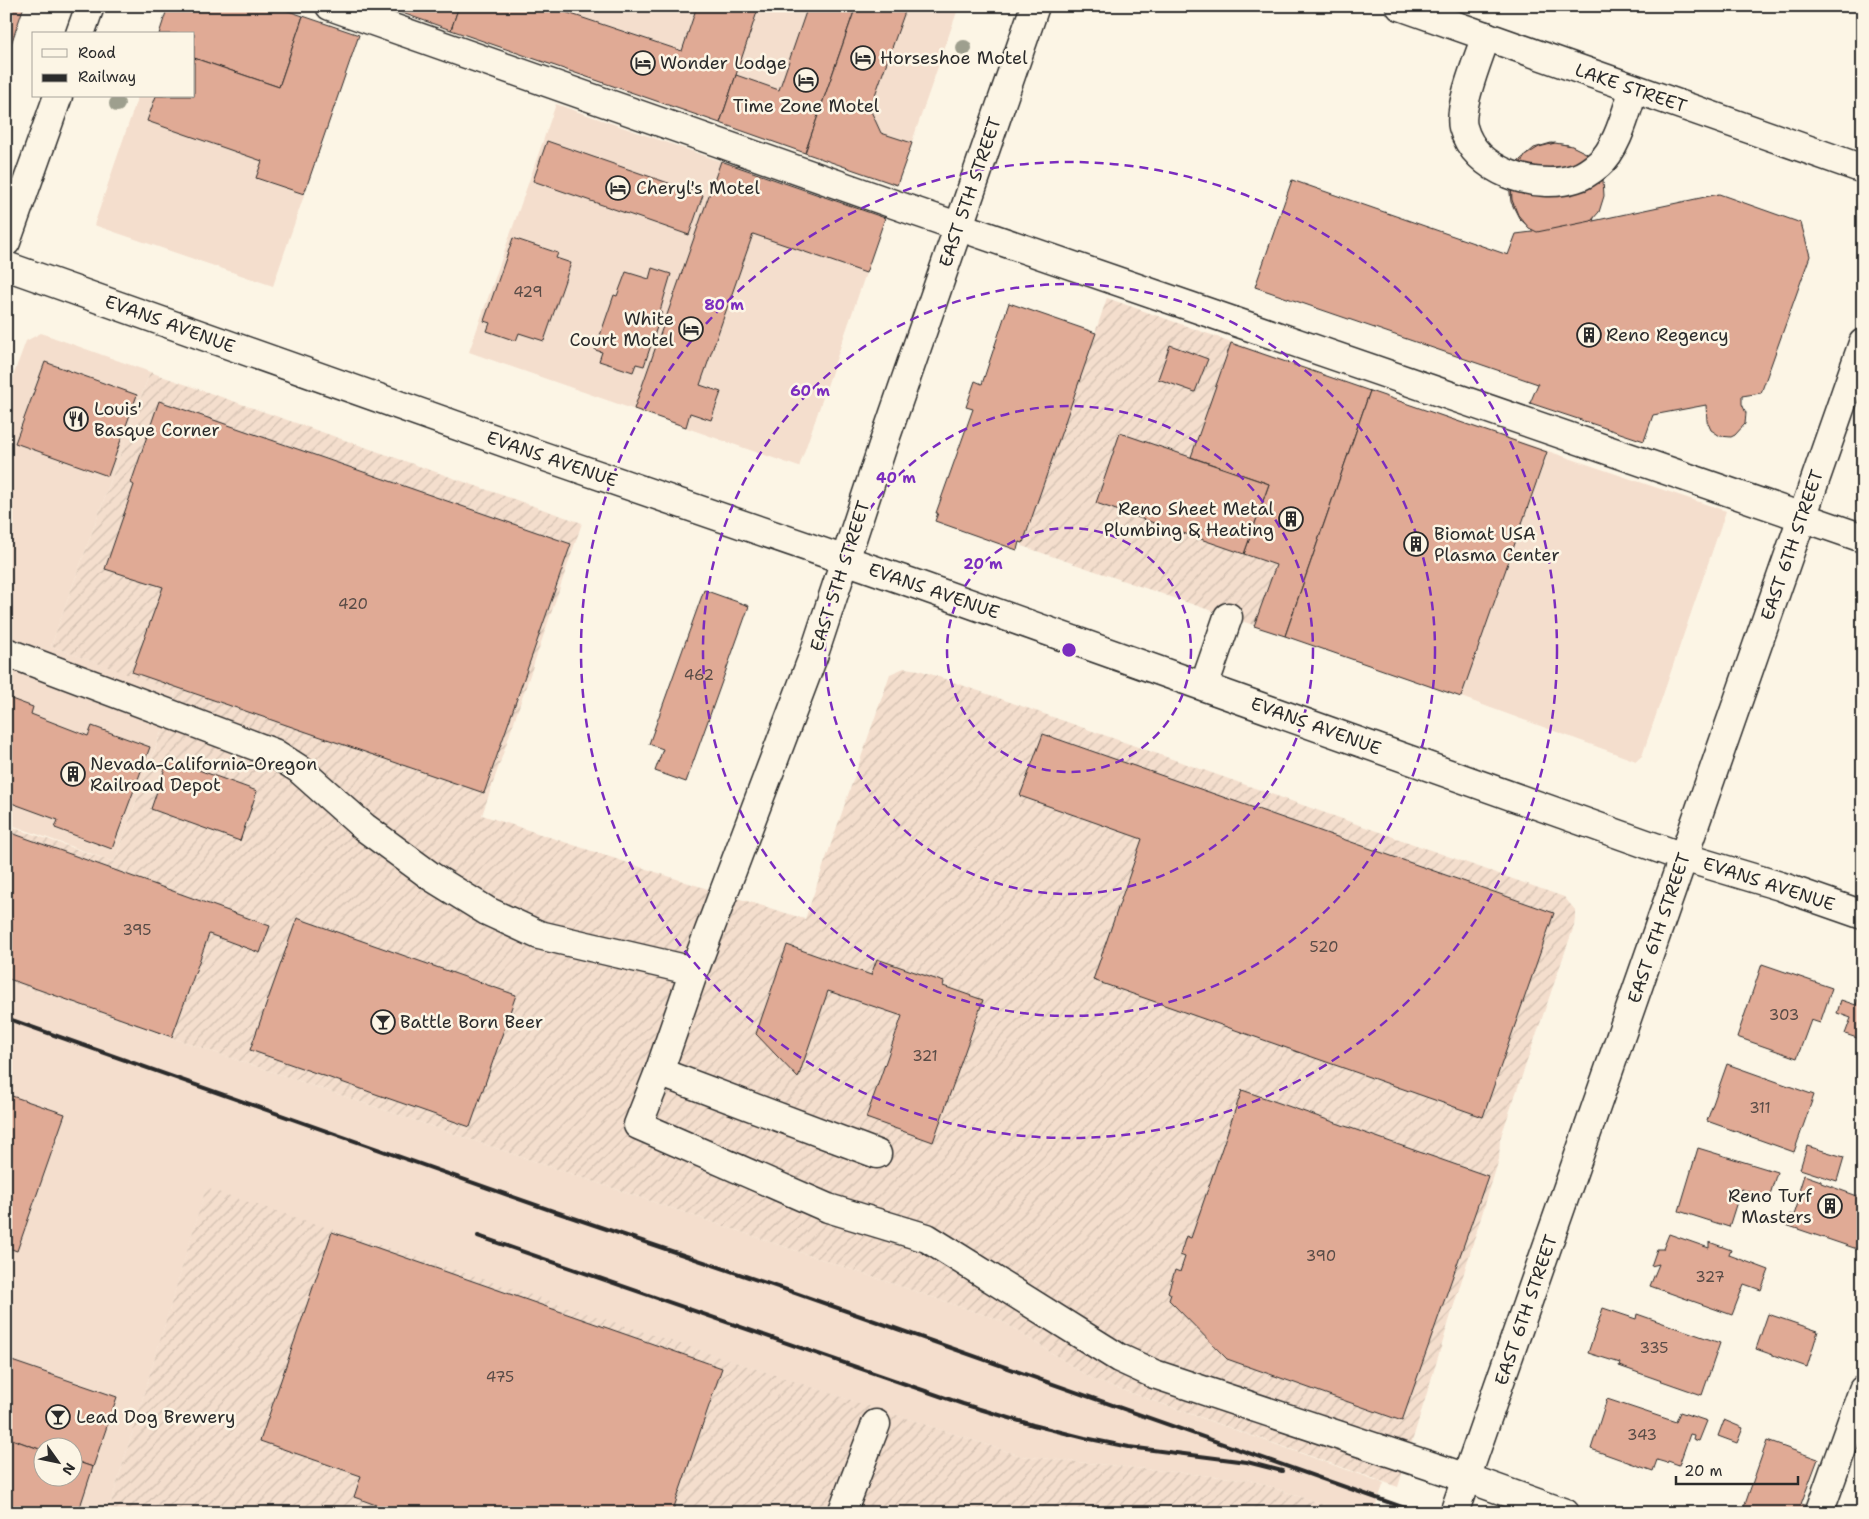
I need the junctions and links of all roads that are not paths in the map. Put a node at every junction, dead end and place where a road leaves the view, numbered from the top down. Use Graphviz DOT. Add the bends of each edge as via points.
graph roads {
  1 [pos="90,6"];
  2 [pos="330,6"];
  3 [pos="1035,6"];
  4 [pos="1400,6"];
  5 [pos="81,32"];
  6 [pos="1486,36"];
  7 [pos="1634,89"];
  8 [pos="57,98"];
  9 [pos="1863,169"];
  10 [pos="958,226"];
  11 [pos="6,242"];
  12 [pos="6,266"];
  13 [pos="1863,343"];
  14 [pos="1802,517"];
  15 [pos="1863,538"];
  16 [pos="845,559"];
  17 [pos="1228,617"];
  18 [pos="6,652"];
  19 [pos="1204,686"];
  20 [pos="1683,857"];
  21 [pos="1863,915"];
  22 [pos="694,971"];
  23 [pos="659,1072"];
  24 [pos="877,1154"];
  25 [pos="1863,1390"];
  26 [pos="876,1424"];
  27 [pos="1467,1478"];
  28 [pos="842,1513"];
  29 [pos="1454,1513"];
  30 [pos="1566,1513"];
  31 [pos="1819,1513"];
  1 -- 5 [label="street"];
  2 -- 10 [label="street"];
  3 -- 10 [label="street, EAST 5TH STREET"];
  4 -- 6 [label="street, LAKE STREET"];
  6 -- 7 [label="street, LAKE STREET"];
  6 -- 7 [label="street" via="1465,99 1463,126 1477,153 1502,172 1524,180 1556,182 1578,178 1600,163 1612,149"];
  7 -- 9 [label="street, LAKE STREET"];
  8 -- 11 [label="street"];
  10 -- 14 [label="street" via="1149,302"];
  10 -- 16 [label="street, EAST 5TH STREET"];
  12 -- 16 [label="street, EVANS AVENUE"];
  13 -- 14 [label="street, EAST 6TH STREET"];
  14 -- 15 [label="street"];
  14 -- 20 [label="street, EAST 6TH STREET"];
  16 -- 19 [label="street, EVANS AVENUE"];
  16 -- 22 [label="street, EAST 5TH STREET" via="814,654"];
  17 -- 19 [label="street"];
  18 -- 22 [label="street" via="274,753 299,769 364,827 432,877 486,911 539,935"];
  19 -- 20 [label="street, EVANS AVENUE"];
  20 -- 21 [label="street, EVANS AVENUE"];
  20 -- 27 [label="street, EAST 6TH STREET"];
  22 -- 23 [label="street, EAST 5TH STREET"];
  23 -- 24 [label="street"];
  23 -- 27 [label="street, EAST 5TH STREET" via="638,1125 828,1208 927,1238 1119,1358 1154,1374"];
  25 -- 31 [label="street"];
  26 -- 28 [label="street"];
  27 -- 29 [label="street, EAST 6TH STREET"];
  27 -- 30 [label="street"];
}
